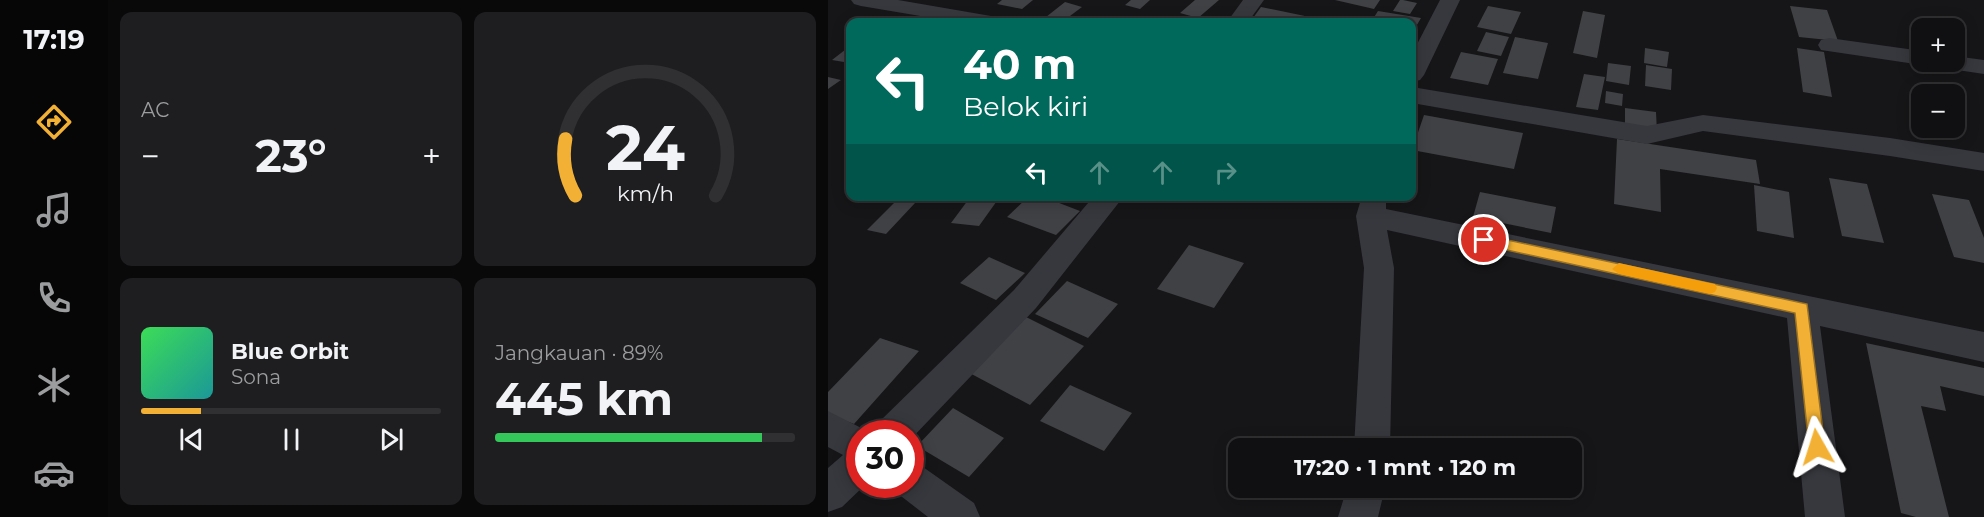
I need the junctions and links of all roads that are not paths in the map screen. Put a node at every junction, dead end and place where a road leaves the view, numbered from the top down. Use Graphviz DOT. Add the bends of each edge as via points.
graph roads {
  1 [pos="861,0"];
  2 [pos="1254,0"];
  3 [pos="1450,0"];
  4 [pos="934,6"];
  5 [pos="977,18"];
  6 [pos="1240,18"];
  7 [pos="1829,45"];
  8 [pos="1911,56"];
  9 [pos="1965,65"];
  10 [pos="1416,67"];
  11 [pos="1984,67"];
  12 [pos="1416,97"];
  13 [pos="1984,162"];
  14 [pos="1106,201"];
  15 [pos="1373,206"];
  16 [pos="1802,308"];
  17 [pos="1984,347"];
  18 [pos="906,420"];
  19 [pos="828,428"];
  20 [pos="846,438"];
  21 [pos="1373,438"];
  22 [pos="846,477"];
  23 [pos="924,490"];
  24 [pos="828,493"];
  25 [pos="1363,498"];
  26 [pos="960,517"];
  27 [pos="1358,517"];
  28 [pos="1825,517"];
  1 -- 4 [label="street"];
  2 -- 6 [label="street"];
  3 -- 10 [label="street"];
  4 -- 5 [label="street"];
  7 -- 8 [label="street"];
  9 -- 11 [label="street"];
  12 -- 13 [label="street" via="1647,135 1703,123"];
  14 -- 18 [label="street" via="1025,299"];
  15 -- 16 [label="street"];
  15 -- 21 [label="street" via="1379,268"];
  16 -- 17 [label="street"];
  16 -- 28 [label="street"];
  19 -- 20 [label="street"];
  22 -- 24 [label="street"];
  23 -- 26 [label="street"];
  25 -- 27 [label="street"];
}
